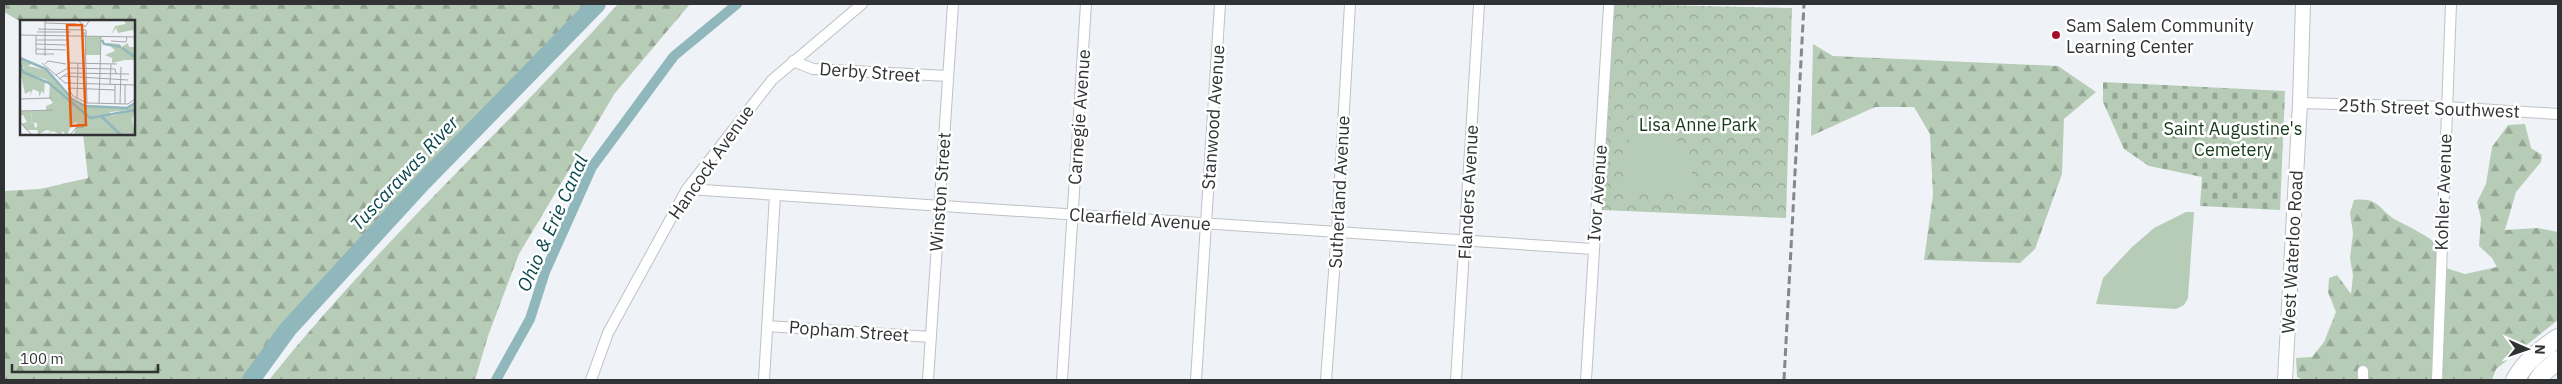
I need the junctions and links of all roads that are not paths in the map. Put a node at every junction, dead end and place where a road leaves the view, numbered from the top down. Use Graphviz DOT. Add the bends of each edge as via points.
graph roads {
  1 [pos="862,4"];
  2 [pos="953,4"];
  3 [pos="1086,4"];
  4 [pos="1220,4"];
  5 [pos="1350,4"];
  6 [pos="1479,4"];
  7 [pos="2303,4"];
  8 [pos="2451,4"];
  9 [pos="1609,6"];
  10 [pos="793,61"];
  11 [pos="948,76"];
  12 [pos="2300,103"];
  13 [pos="2446,106"];
  14 [pos="2558,114"];
  15 [pos="687,189"];
  16 [pos="775,194"];
  17 [pos="940,206"];
  18 [pos="1072,214"];
  19 [pos="1207,223"];
  20 [pos="1337,232"];
  21 [pos="1465,240"];
  22 [pos="1593,249"];
  23 [pos="767,326"];
  24 [pos="931,337"];
  25 [pos="2558,338"];
  26 [pos="2558,360"];
  27 [pos="591,380"];
  28 [pos="764,380"];
  29 [pos="928,380"];
  30 [pos="1062,380"];
  31 [pos="1196,380"];
  32 [pos="1326,380"];
  33 [pos="1456,380"];
  34 [pos="1586,380"];
  35 [pos="2284,380"];
  36 [pos="2436,380"];
  37 [pos="2515,380"];
  38 [pos="2538,380"];
  1 -- 10 [label="street, Hancock Avenue"];
  2 -- 11 [label="street, Winston Street"];
  3 -- 18 [label="street, Carnegie Avenue"];
  4 -- 19 [label="street, Stanwood Avenue"];
  5 -- 20 [label="street, Sutherland Avenue"];
  6 -- 21 [label="street, Flanders Avenue"];
  7 -- 12 [label="main road, West Waterloo Road"];
  8 -- 13 [label="street, Kohler Avenue"];
  9 -- 22 [label="street, Ivor Avenue"];
  10 -- 11 [label="street, Derby Street" via="813,69"];
  10 -- 15 [label="street, Hancock Avenue" via="764,88"];
  11 -- 17 [label="street, Winston Street"];
  12 -- 13 [label="street, 25th Street Southwest"];
  12 -- 35 [label="main road, West Waterloo Road"];
  13 -- 14 [label="street, 25th Street Southwest"];
  13 -- 36 [label="street, Kohler Avenue"];
  15 -- 16 [label="street, Clearfield Avenue"];
  15 -- 27 [label="street, Hancock Avenue" via="608,333"];
  16 -- 17 [label="street, Clearfield Avenue"];
  16 -- 23 [label="street"];
  17 -- 18 [label="street, Clearfield Avenue"];
  17 -- 24 [label="street, Winston Street"];
  18 -- 19 [label="street, Clearfield Avenue"];
  18 -- 30 [label="street, Carnegie Avenue"];
  19 -- 20 [label="street, Clearfield Avenue"];
  19 -- 31 [label="street, Stanwood Avenue"];
  20 -- 21 [label="street, Clearfield Avenue"];
  20 -- 32 [label="street, Sutherland Avenue"];
  21 -- 22 [label="street, Clearfield Avenue"];
  21 -- 33 [label="street, Flanders Avenue"];
  22 -- 34 [label="street, Ivor Avenue"];
  23 -- 24 [label="street, Popham Street"];
  23 -- 28 [label="street"];
  24 -- 29 [label="street, Winston Street"];
  25 -- 37 [label="highway" via="2539,350"];
  26 -- 38 [label="highway"];
}
